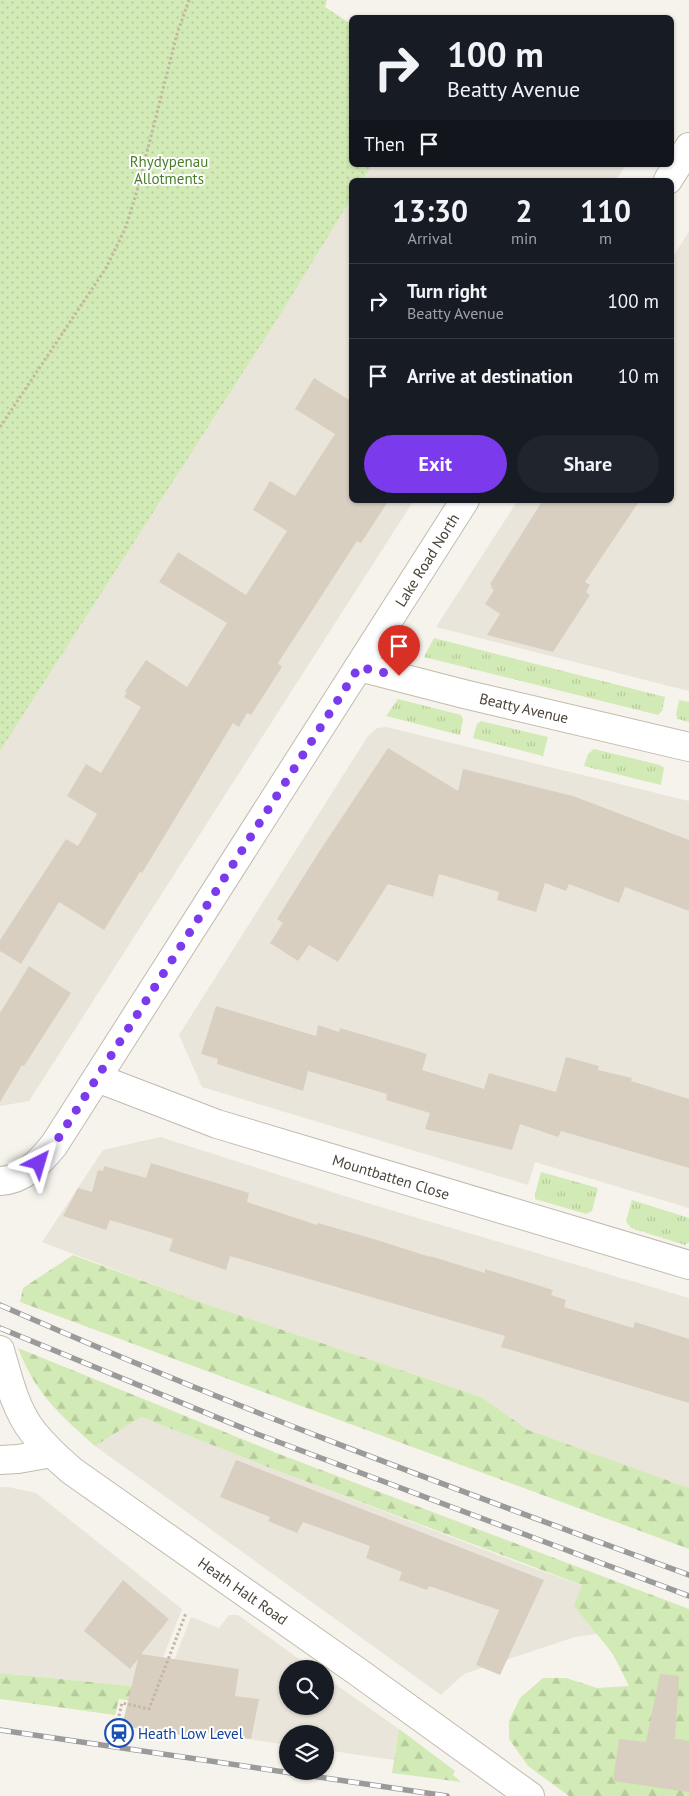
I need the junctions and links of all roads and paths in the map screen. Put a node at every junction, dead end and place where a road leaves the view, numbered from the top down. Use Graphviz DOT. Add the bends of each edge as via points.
graph roads {
  1 [pos="189,0"];
  2 [pos="689,147"];
  3 [pos="669,178"];
  4 [pos="0,427"];
  5 [pos="463,503"];
  6 [pos="359,667"];
  7 [pos="689,748"];
  8 [pos="97,1078"];
  9 [pos="0,1181"];
  10 [pos="689,1265"];
  11 [pos="0,1350"];
  12 [pos="52,1454"];
  13 [pos="0,1460"];
  14 [pos="186,1613"];
  15 [pos="120,1716"];
  16 [pos="530,1796"];
  1 -- 4 [label="path" via="125,229 106,268"];
  2 -- 3 [label="street"];
  5 -- 6 [label="street, Lake Road North"];
  6 -- 7 [label="street, Beatty Avenue"];
  6 -- 8 [label="street, Lake Road North"];
  8 -- 9 [label="street, Lake Road North" via="39,1163 8,1181"];
  8 -- 10 [label="street, Mountbatten Close" via="217,1124"];
  11 -- 12 [label="street, Heath Halt Road" via="18,1406 33,1432"];
  12 -- 13 [label="street"];
  12 -- 16 [label="street, Heath Halt Road" via="100,1492"];
  14 -- 15 [label="path" via="149,1708 122,1704"];
}
